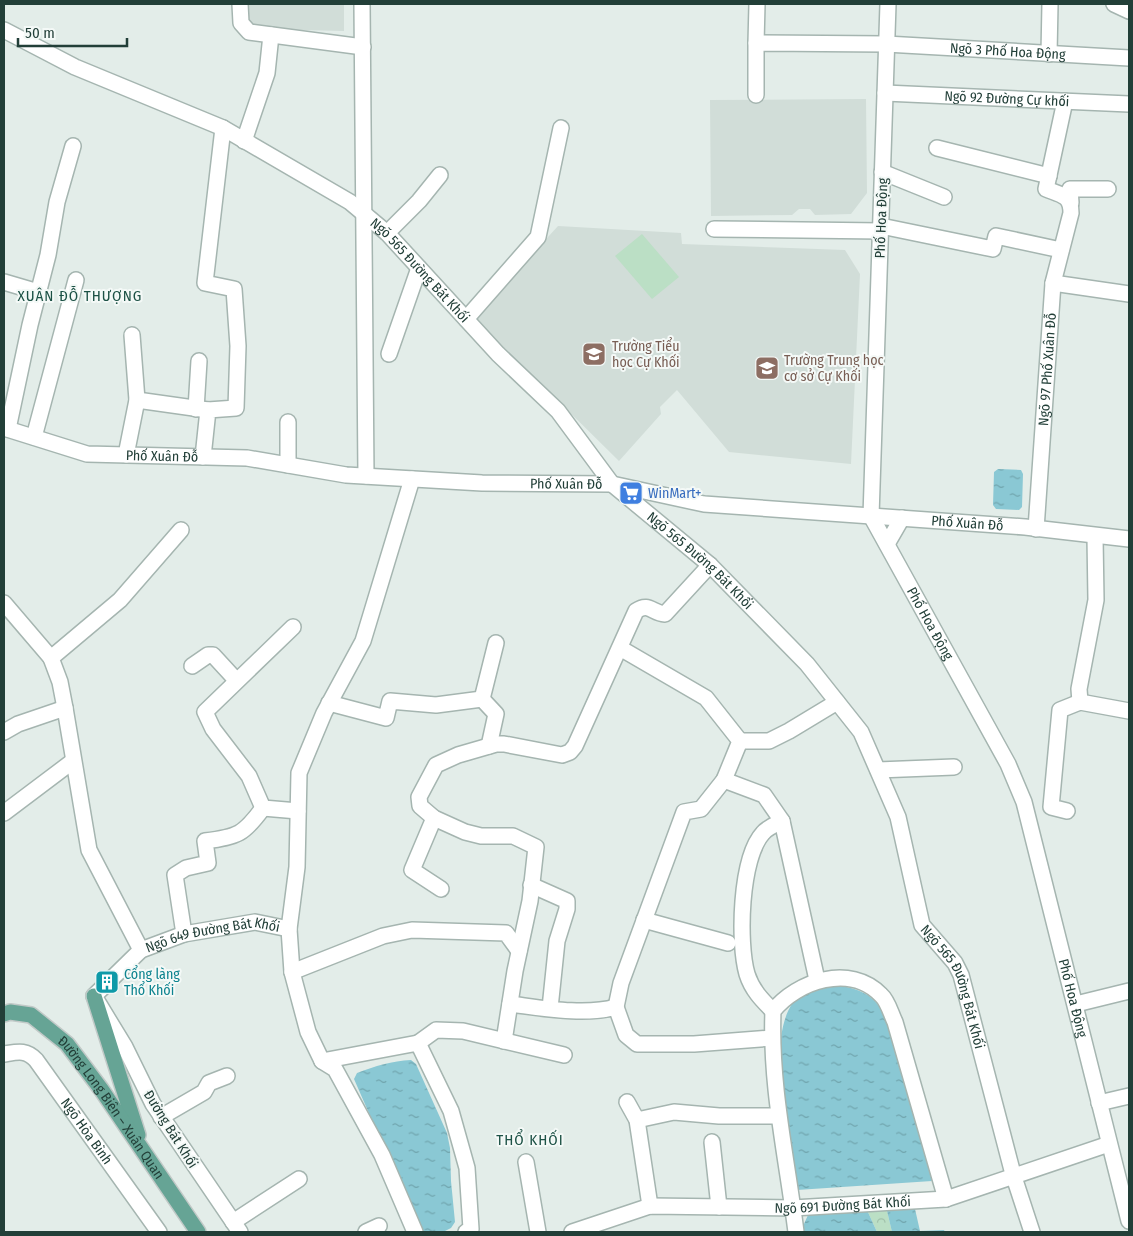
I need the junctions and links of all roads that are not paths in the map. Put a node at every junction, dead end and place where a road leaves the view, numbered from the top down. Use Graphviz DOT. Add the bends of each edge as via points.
graph roads {
  1 [pos="240,4"];
  2 [pos="362,4"];
  3 [pos="757,4"];
  4 [pos="888,4"];
  5 [pos="1050,4"];
  6 [pos="1114,4"];
  7 [pos="1129,11"];
  8 [pos="4,30"];
  9 [pos="271,35"];
  10 [pos="756,43"];
  11 [pos="886,44"];
  12 [pos="362,48"];
  13 [pos="1049,54"];
  14 [pos="1129,58"];
  15 [pos="885,93"];
  16 [pos="756,95"];
  17 [pos="1064,101"];
  18 [pos="1129,104"];
  19 [pos="223,128"];
  20 [pos="561,128"];
  21 [pos="244,141"];
  22 [pos="73,146"];
  23 [pos="937,148"];
  24 [pos="882,172"];
  25 [pos="440,175"];
  26 [pos="1049,176"];
  27 [pos="1108,189"];
  28 [pos="944,197"];
  29 [pos="1071,208"];
  30 [pos="364,214"];
  31 [pos="880,228"];
  32 [pos="714,229"];
  33 [pos="386,233"];
  34 [pos="1061,250"];
  35 [pos="419,268"];
  36 [pos="76,280"];
  37 [pos="4,282"];
  38 [pos="1054,283"];
  39 [pos="38,292"];
  40 [pos="1129,294"];
  41 [pos="466,319"];
  42 [pos="132,335"];
  43 [pos="389,354"];
  44 [pos="199,361"];
  45 [pos="137,400"];
  46 [pos="202,410"];
  47 [pos="288,422"];
  48 [pos="6,428"];
  49 [pos="34,437"];
  50 [pos="126,455"];
  51 [pos="202,456"];
  52 [pos="288,465"];
  53 [pos="366,476"];
  54 [pos="412,479"];
  55 [pos="612,484"];
  56 [pos="872,516"];
  57 [pos="902,518"];
  58 [pos="1036,529"];
  59 [pos="181,530"];
  60 [pos="1095,537"];
  61 [pos="1129,539"];
  62 [pos="887,544"];
  63 [pos="710,565"];
  64 [pos="4,603"];
  65 [pos="293,627"];
  66 [pos="496,643"];
  67 [pos="620,648"];
  68 [pos="51,658"];
  69 [pos="192,666"];
  70 [pos="236,680"];
  71 [pos="482,699"];
  72 [pos="837,702"];
  73 [pos="1080,702"];
  74 [pos="330,703"];
  75 [pos="65,708"];
  76 [pos="1129,711"];
  77 [pos="4,732"];
  78 [pos="740,741"];
  79 [pos="489,746"];
  80 [pos="73,761"];
  81 [pos="954,767"];
  82 [pos="878,770"];
  83 [pos="724,780"];
  84 [pos="263,808"];
  85 [pos="298,810"];
  86 [pos="1067,810"];
  87 [pos="4,813"];
  88 [pos="434,818"];
  89 [pos="782,821"];
  90 [pos="531,885"];
  91 [pos="441,889"];
  92 [pos="644,920"];
  93 [pos="289,929"];
  94 [pos="184,934"];
  95 [pos="728,943"];
  96 [pos="141,950"];
  97 [pos="519,952"];
  98 [pos="292,972"];
  99 [pos="817,980"];
  100 [pos="1129,991"];
  101 [pos="94,996"];
  102 [pos="510,1004"];
  103 [pos="1076,1004"];
  104 [pos="550,1008"];
  105 [pos="616,1008"];
  106 [pos="773,1011"];
  107 [pos="4,1014"];
  108 [pos="772,1038"];
  109 [pos="504,1041"];
  110 [pos="418,1043"];
  111 [pos="4,1054"];
  112 [pos="564,1054"];
  113 [pos="322,1060"];
  114 [pos="227,1076"];
  115 [pos="1129,1096"];
  116 [pos="626,1102"];
  117 [pos="1100,1103"];
  118 [pos="778,1116"];
  119 [pos="161,1117"];
  120 [pos="637,1120"];
  121 [pos="712,1142"];
  122 [pos="1109,1144"];
  123 [pos="144,1154"];
  124 [pos="526,1162"];
  125 [pos="1013,1174"];
  126 [pos="299,1179"];
  127 [pos="946,1199"];
  128 [pos="650,1206"];
  129 [pos="719,1207"];
  130 [pos="793,1208"];
  131 [pos="1129,1221"];
  132 [pos="236,1227"];
  133 [pos="159,1232"];
  134 [pos="198,1232"];
  135 [pos="415,1232"];
  136 [pos="466,1232"];
  137 [pos="538,1232"];
  138 [pos="572,1232"];
  139 [pos="796,1232"];
  140 [pos="1032,1232"];
  1 -- 9 [label="street" via="241,23 245,30"];
  2 -- 12 [label="street"];
  3 -- 10 [label="street"];
  4 -- 11 [label="street, Phố Hoa Động"];
  5 -- 13 [label="street"];
  6 -- 7 [label="street"];
  8 -- 19 [label="street, Ngõ 565 Đường Bát Khối" via="75,67"];
  9 -- 12 [label="street"];
  9 -- 21 [label="street" via="267,72"];
  10 -- 11 [label="street, Ngõ 3 Phố Hoa Động"];
  10 -- 16 [label="street"];
  11 -- 13 [label="street, Ngõ 3 Phố Hoa Động"];
  11 -- 15 [label="street, Phố Hoa Động"];
  12 -- 30 [label="street"];
  13 -- 14 [label="street, Ngõ 3 Phố Hoa Động"];
  15 -- 17 [label="street, Ngõ 92 Đường Cự khối"];
  15 -- 24 [label="street, Phố Hoa Động"];
  17 -- 18 [label="street, Ngõ 92 Đường Cự khối"];
  17 -- 26 [label="street"];
  19 -- 21 [label="street, Ngõ 565 Đường Bát Khối"];
  19 -- 46 [label="street" via="205,284 234,289 238,346 236,408"];
  20 -- 41 [label="street" via="538,237"];
  21 -- 30 [label="street, Ngõ 565 Đường Bát Khối" via="350,202"];
  22 -- 39 [label="street" via="57,202"];
  23 -- 26 [label="street"];
  24 -- 28 [label="street"];
  24 -- 31 [label="street, Phố Hoa Động"];
  25 -- 33 [label="street"];
  26 -- 29 [label="street" via="1046,189 1066,196"];
  27 -- 29 [label="street" via="1070,189"];
  29 -- 34 [label="street, Ngõ 97 Phố Xuân Đỗ"];
  30 -- 33 [label="street, Ngõ 565 Đường Bát Khối"];
  30 -- 53 [label="street"];
  31 -- 32 [label="street"];
  31 -- 34 [label="street" via="993,249 996,236"];
  31 -- 56 [label="street, Phố Hoa Động"];
  33 -- 35 [label="street, Ngõ 565 Đường Bát Khối"];
  34 -- 38 [label="street, Ngõ 97 Phố Xuân Đỗ"];
  35 -- 41 [label="street, Ngõ 565 Đường Bát Khối"];
  35 -- 43 [label="street"];
  36 -- 49 [label="street"];
  37 -- 39 [label="street"];
  38 -- 40 [label="street"];
  38 -- 58 [label="street, Ngõ 97 Phố Xuân Đỗ"];
  39 -- 48 [label="street"];
  41 -- 55 [label="street, Ngõ 565 Đường Bát Khối" via="558,411"];
  42 -- 45 [label="street"];
  44 -- 46 [label="street"];
  45 -- 46 [label="street"];
  45 -- 50 [label="street"];
  46 -- 51 [label="street"];
  47 -- 52 [label="street"];
  48 -- 49 [label="street, Phố Xuân Đỗ"];
  49 -- 50 [label="street, Phố Xuân Đỗ" via="87,454"];
  50 -- 51 [label="street, Phố Xuân Đỗ"];
  51 -- 52 [label="street, Phố Xuân Đỗ" via="247,458"];
  52 -- 53 [label="street, Phố Xuân Đỗ"];
  53 -- 54 [label="street, Phố Xuân Đỗ"];
  54 -- 55 [label="street, Phố Xuân Đỗ"];
  54 -- 74 [label="street" via="363,641"];
  55 -- 56 [label="street, Phố Xuân Đỗ" via="704,504"];
  55 -- 63 [label="street, Ngõ 565 Đường Bát Khối"];
  56 -- 57 [label="street, Phố Xuân Đỗ"];
  56 -- 62 [label="street, Phố Hoa Động"];
  57 -- 58 [label="street, Phố Xuân Đỗ"];
  57 -- 62 [label="street"];
  58 -- 60 [label="street, Phố Xuân Đỗ"];
  59 -- 68 [label="street" via="120,600"];
  60 -- 61 [label="street, Phố Xuân Đỗ"];
  60 -- 73 [label="street" via="1096,600 1079,689"];
  62 -- 103 [label="street, Phố Hoa Động" via="1008,764 1024,802"];
  63 -- 67 [label="street" via="665,614 650,607 642,607 636,612"];
  63 -- 72 [label="street, Ngõ 565 Đường Bát Khối" via="807,664"];
  64 -- 68 [label="street"];
  65 -- 70 [label="street"];
  66 -- 71 [label="street"];
  67 -- 78 [label="street" via="706,698"];
  67 -- 79 [label="street" via="570,752 562,754 504,744"];
  68 -- 75 [label="street"];
  69 -- 70 [label="street" via="213,655"];
  70 -- 84 [label="street" via="205,712 213,730 248,776"];
  71 -- 74 [label="street" via="436,705 390,702 386,718"];
  71 -- 79 [label="street" via="496,714"];
  72 -- 78 [label="street" via="769,740"];
  72 -- 82 [label="street, Ngõ 565 Đường Bát Khối" via="861,732"];
  73 -- 76 [label="street"];
  73 -- 86 [label="street" via="1060,710 1051,807"];
  74 -- 85 [label="street" via="299,773"];
  75 -- 77 [label="street"];
  75 -- 80 [label="street"];
  78 -- 83 [label="street"];
  79 -- 88 [label="street" via="436,765 419,797 420,806"];
  80 -- 87 [label="street"];
  80 -- 96 [label="street" via="89,850"];
  81 -- 82 [label="street"];
  82 -- 125 [label="street, Ngõ 565 Đường Bát Khối" via="898,817 922,925 962,975"];
  83 -- 89 [label="street" via="764,795"];
  83 -- 92 [label="street" via="701,809 684,812"];
  84 -- 85 [label="street"];
  84 -- 94 [label="street" via="247,830 205,841 208,863 186,868 175,875"];
  85 -- 93 [label="street" via="297,867"];
  88 -- 90 [label="street" via="481,836 513,836 536,848"];
  88 -- 91 [label="street" via="412,870"];
  89 -- 99 [label="street"];
  89 -- 106 [label="street" via="763,832 758,841 745,880 742,903 747,973 759,998"];
  90 -- 97 [label="street"];
  90 -- 104 [label="street" via="567,900 557,941"];
  92 -- 95 [label="street"];
  92 -- 105 [label="street" via="621,983"];
  93 -- 94 [label="street, Ngõ 649 Đường Bát Khối" via="255,922"];
  93 -- 98 [label="street"];
  94 -- 96 [label="street, Ngõ 649 Đường Bát Khối"];
  96 -- 101 [label="street, Ngõ 649 Đường Bát Khối"];
  97 -- 98 [label="street" via="506,933 412,930 383,936"];
  97 -- 102 [label="street"];
  98 -- 113 [label="street" via="308,1032"];
  99 -- 106 [label="street" via="797,989"];
  99 -- 127 [label="street" via="848,979 868,985 882,996 895,1022"];
  100 -- 103 [label="street"];
  101 -- 119 [label="street, Đường Bát Khối"];
  101 -- 123 [label="main road"];
  102 -- 104 [label="street"];
  102 -- 109 [label="street"];
  103 -- 117 [label="street, Phố Hoa Động"];
  104 -- 105 [label="street"];
  105 -- 108 [label="street" via="626,1035 637,1044 694,1044"];
  106 -- 108 [label="street"];
  107 -- 123 [label="main road, Đường Long Biên – Xuân Quan" via="31,1015 67,1044"];
  108 -- 118 [label="street"];
  109 -- 110 [label="street" via="463,1031 436,1030"];
  109 -- 112 [label="street"];
  110 -- 113 [label="street"];
  110 -- 136 [label="street" via="451,1111 467,1168 471,1230"];
  111 -- 133 [label="street, Ngõ Hòa Bình" via="23,1051 36,1060"];
  113 -- 135 [label="street" via="335,1069 382,1155"];
  114 -- 119 [label="street" via="209,1083 204,1092"];
  115 -- 117 [label="street"];
  116 -- 120 [label="street"];
  117 -- 122 [label="street, Phố Hoa Động"];
  118 -- 120 [label="street" via="674,1112"];
  118 -- 130 [label="street"];
  119 -- 132 [label="street, Đường Bát Khối"];
  120 -- 128 [label="street"];
  121 -- 129 [label="street"];
  122 -- 125 [label="street, Ngõ 691 Đường Bát Khối"];
  122 -- 131 [label="street, Phố Hoa Động"];
  123 -- 134 [label="main road, Đường Long Biên – Xuân Quan"];
  124 -- 137 [label="street"];
  125 -- 127 [label="street, Ngõ 691 Đường Bát Khối"];
  125 -- 140 [label="street, Ngõ 565 Đường Bát Khối"];
  126 -- 132 [label="street"];
  127 -- 130 [label="street, Ngõ 691 Đường Bát Khối"];
  128 -- 129 [label="street, Ngõ 691 Đường Bát Khối"];
  128 -- 138 [label="street, Ngõ 691 Đường Bát Khối"];
  129 -- 130 [label="street, Ngõ 691 Đường Bát Khối"];
  130 -- 139 [label="street"];
}
